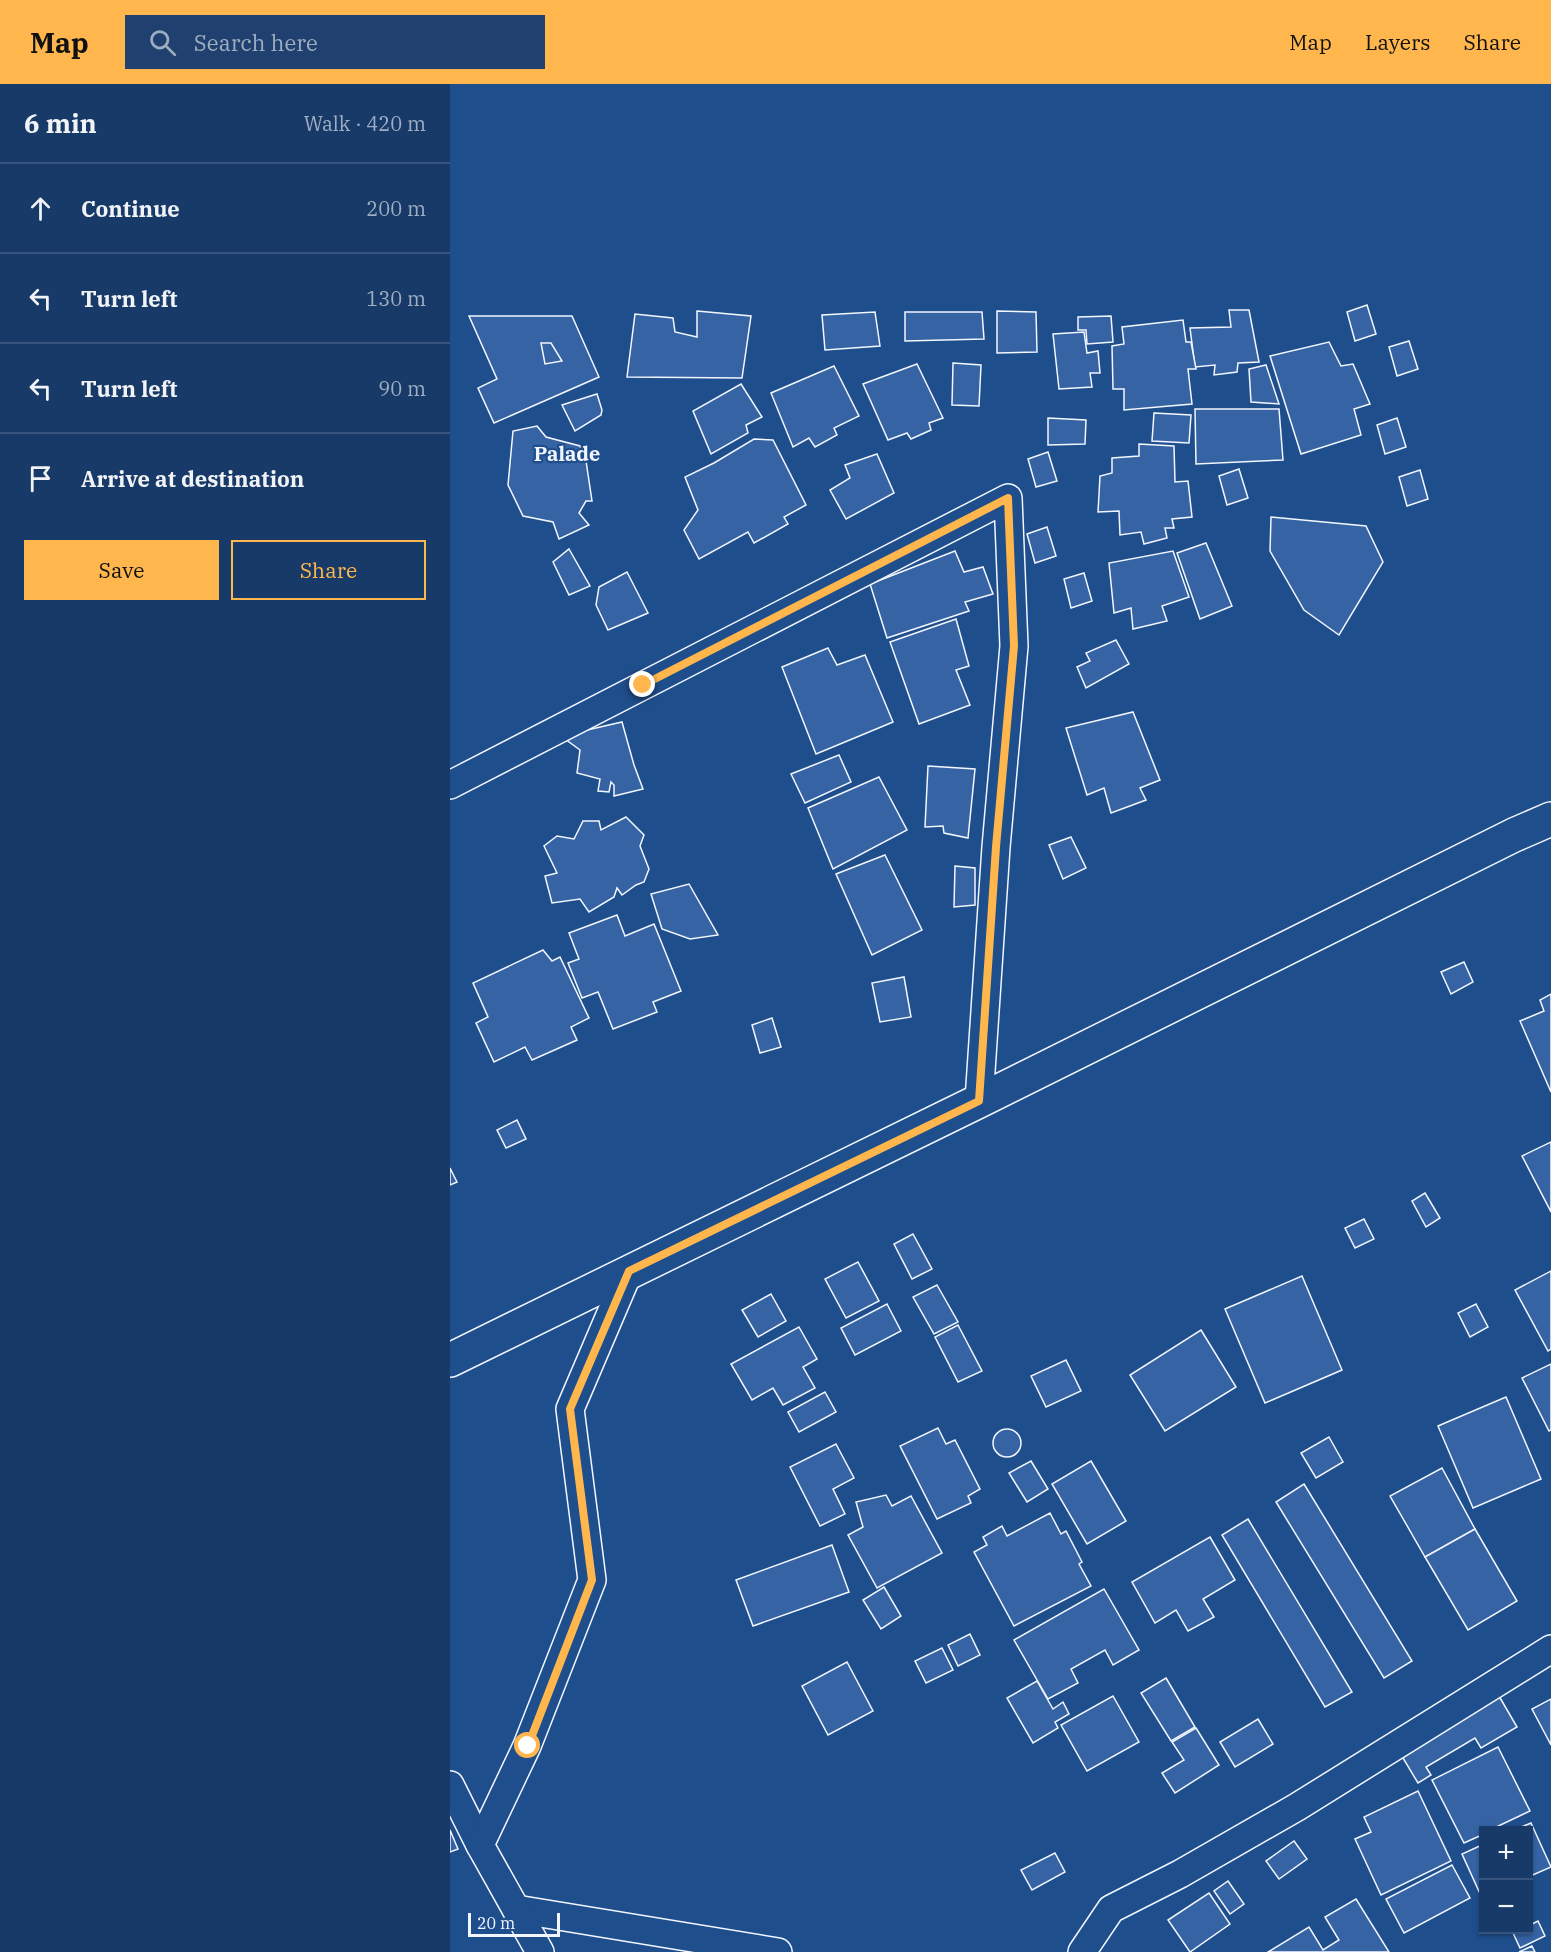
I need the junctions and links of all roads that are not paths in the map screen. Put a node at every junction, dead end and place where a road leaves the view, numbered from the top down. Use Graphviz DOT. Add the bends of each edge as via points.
graph roads {
  1 [pos="450,785"];
  2 [pos="1551,819"];
  3 [pos="979,1101"];
  4 [pos="629,1271"];
  5 [pos="450,1360"];
  6 [pos="1551,1649"];
  7 [pos="450,1785"];
  8 [pos="480,1845"];
  9 [pos="516,1909"];
  10 [pos="540,1952"];
  11 [pos="778,1952"];
  12 [pos="1082,1952"];
  1 -- 3 [label="street" via="1008,498 1014,646"];
  2 -- 3 [label="main road"];
  3 -- 4 [label="main road"];
  4 -- 5 [label="main road"];
  4 -- 8 [label="street" via="570,1409 592,1580 528,1746"];
  6 -- 12 [label="street" via="1297,1807 1111,1909"];
  7 -- 8 [label="street"];
  8 -- 9 [label="street"];
  9 -- 10 [label="street"];
  9 -- 11 [label="street"];
}
